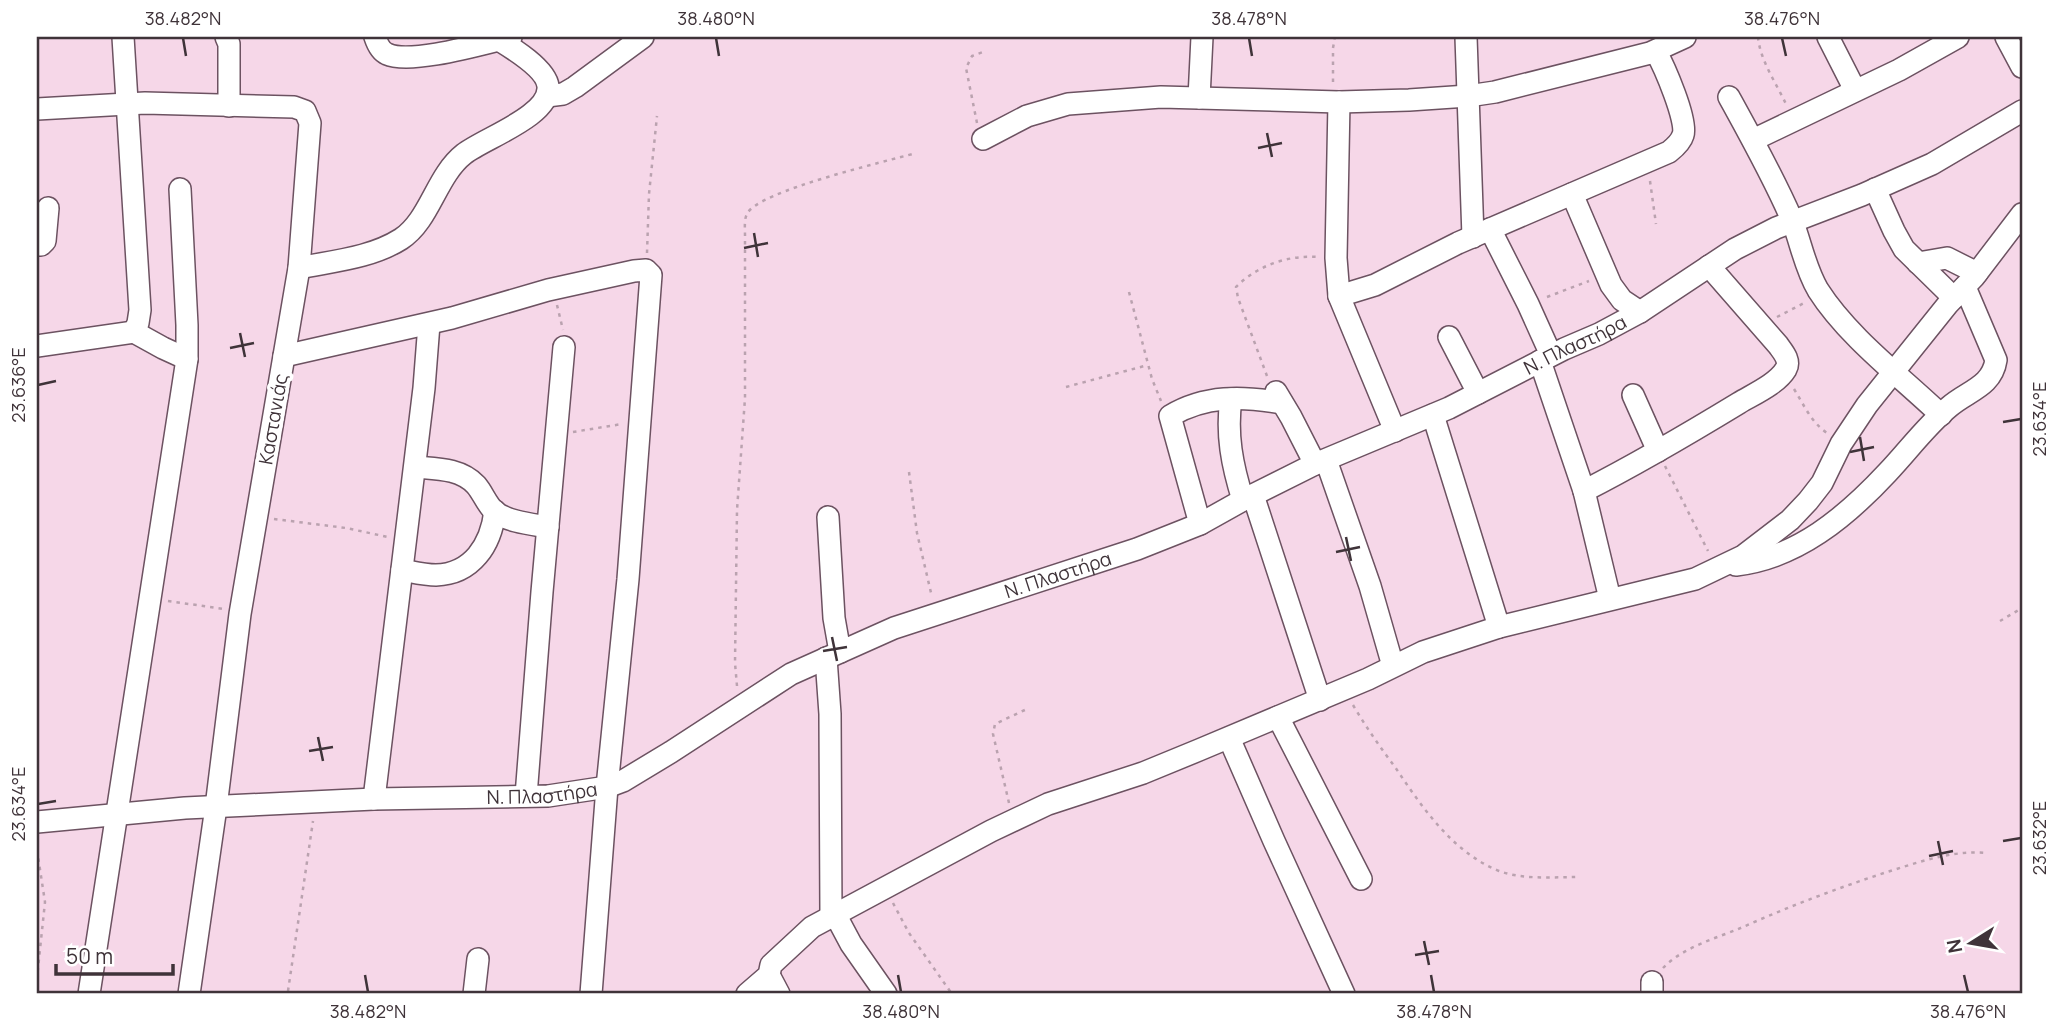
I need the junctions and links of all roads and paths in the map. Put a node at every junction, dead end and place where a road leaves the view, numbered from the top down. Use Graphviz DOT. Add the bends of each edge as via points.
graph roads {
  1 [pos="123,37"];
  2 [pos="226,37"];
  3 [pos="374,37"];
  4 [pos="643,37"];
  5 [pos="1202,37"];
  6 [pos="1335,37"];
  7 [pos="1466,37"];
  8 [pos="1685,37"];
  9 [pos="1758,37"];
  10 [pos="1828,37"];
  11 [pos="1958,37"];
  12 [pos="2006,37"];
  13 [pos="505,38"];
  14 [pos="1650,47"];
  15 [pos="984,52"];
  16 [pos="2022,67"];
  17 [pos="1855,90"];
  18 [pos="547,96"];
  19 [pos="1468,96"];
  20 [pos="1729,97"];
  21 [pos="1199,98"];
  22 [pos="1339,102"];
  23 [pos="126,104"];
  24 [pos="229,106"];
  25 [pos="37,109"];
  26 [pos="2022,111"];
  27 [pos="657,116"];
  28 [pos="1794,120"];
  29 [pos="983,139"];
  30 [pos="1753,140"];
  31 [pos="916,153"];
  32 [pos="1648,161"];
  33 [pos="180,189"];
  34 [pos="1875,189"];
  35 [pos="1572,194"];
  36 [pos="48,208"];
  37 [pos="2022,214"];
  38 [pos="1792,221"];
  39 [pos="1656,224"];
  40 [pos="1482,233"];
  41 [pos="37,246"];
  42 [pos="1336,258"];
  43 [pos="1918,263"];
  44 [pos="1709,266"];
  45 [pos="299,268"];
  46 [pos="646,270"];
  47 [pos="1605,272"];
  48 [pos="1965,286"];
  49 [pos="553,289"];
  50 [pos="1129,292"];
  51 [pos="1821,294"];
  52 [pos="1339,296"];
  53 [pos="1528,304"];
  54 [pos="1640,312"];
  55 [pos="429,324"];
  56 [pos="1760,326"];
  57 [pos="134,332"];
  58 [pos="1449,337"];
  59 [pos="37,346"];
  60 [pos="564,347"];
  61 [pos="284,356"];
  62 [pos="1545,358"];
  63 [pos="187,359"];
  64 [pos="1148,365"];
  65 [pos="1893,370"];
  66 [pos="1783,372"];
  67 [pos="1066,387"];
  68 [pos="1478,393"];
  69 [pos="1277,394"];
  70 [pos="1633,395"];
  71 [pos="1231,398"];
  72 [pos="1433,415"];
  73 [pos="1941,415"];
  74 [pos="1170,416"];
  75 [pos="639,422"];
  76 [pos="1395,431"];
  77 [pos="556,434"];
  78 [pos="1841,444"];
  79 [pos="1658,451"];
  80 [pos="1321,462"];
  81 [pos="415,467"];
  82 [pos="909,472"];
  83 [pos="1584,491"];
  84 [pos="1248,497"];
  85 [pos="495,512"];
  86 [pos="828,517"];
  87 [pos="256,519"];
  88 [pos="1200,524"];
  89 [pos="548,527"];
  90 [pos="405,542"];
  91 [pos="1721,568"];
  92 [pos="402,570"];
  93 [pos="149,598"];
  94 [pos="1610,599"];
  95 [pos="2022,608"];
  96 [pos="240,614"];
  97 [pos="937,614"];
  98 [pos="2000,621"];
  99 [pos="1499,627"];
  100 [pos="833,655"];
  101 [pos="1394,666"];
  102 [pos="1343,690"];
  103 [pos="1320,700"];
  104 [pos="740,706"];
  105 [pos="1027,709"];
  106 [pos="1278,717"];
  107 [pos="1229,738"];
  108 [pos="607,787"];
  109 [pos="526,796"];
  110 [pos="374,799"];
  111 [pos="316,802"];
  112 [pos="216,807"];
  113 [pos="118,814"];
  114 [pos="1012,820"];
  115 [pos="37,822"];
  116 [pos="37,850"];
  117 [pos="1986,853"];
  118 [pos="1579,877"];
  119 [pos="1361,878"];
  120 [pos="886,887"];
  121 [pos="833,915"];
  122 [pos="478,959"];
  123 [pos="769,975"];
  124 [pos="37,978"];
  125 [pos="1652,988"];
  126 [pos="288,991"];
  127 [pos="89,994"];
  128 [pos="189,994"];
  129 [pos="474,994"];
  130 [pos="591,994"];
  131 [pos="747,994"];
  132 [pos="779,994"];
  133 [pos="886,994"];
  134 [pos="952,994"];
  135 [pos="1345,994"];
  1 -- 23 [label="street"];
  2 -- 24 [label="street"];
  3 -- 13 [label="street" via="386,54 403,57 450,52"];
  4 -- 18 [label="street" via="575,87"];
  5 -- 21 [label="street"];
  6 -- 22 [label="path" via="1333,88"];
  7 -- 19 [label="street"];
  8 -- 14 [label="street"];
  9 -- 28 [label="path" via="1758,46"];
  10 -- 17 [label="street"];
  11 -- 17 [label="street"];
  12 -- 16 [label="street"];
  13 -- 18 [label="street" via="543,75"];
  14 -- 19 [label="street"];
  14 -- 32 [label="street" via="1684,124 1683,135 1669,152"];
  15 -- 29 [label="path" via="972,56 966,68"];
  17 -- 28 [label="street"];
  18 -- 45 [label="street" via="529,117 463,154 405,236 360,256"];
  19 -- 22 [label="street"];
  19 -- 40 [label="street"];
  20 -- 30 [label="street"];
  21 -- 22 [label="street"];
  21 -- 29 [label="street" via="1068,104 1027,116"];
  22 -- 42 [label="street"];
  23 -- 24 [label="street, Καστανιάς"];
  23 -- 25 [label="street, Καστανιάς"];
  23 -- 57 [label="street" via="140,310"];
  24 -- 45 [label="street, Καστανιάς" via="305,111 310,123"];
  26 -- 34 [label="street, Ν. Πλαστήρα"];
  27 -- 46 [label="path"];
  28 -- 30 [label="street"];
  30 -- 38 [label="street"];
  31 -- 104 [label="path" via="793,187 747,213 745,398 736,580 735,663"];
  32 -- 35 [label="street"];
  32 -- 39 [label="path"];
  33 -- 63 [label="street"];
  34 -- 38 [label="street, Ν. Πλαστήρα"];
  34 -- 43 [label="street" via="1894,232"];
  35 -- 40 [label="street"];
  35 -- 47 [label="street"];
  36 -- 41 [label="street" via="45,241"];
  37 -- 48 [label="street"];
  38 -- 44 [label="street, Ν. Πλαστήρα"];
  38 -- 51 [label="street"];
  40 -- 52 [label="street" via="1375,285"];
  40 -- 53 [label="street"];
  42 -- 52 [label="street"];
  42 -- 69 [label="path" via="1286,258 1263,267 1236,287 1261,363"];
  43 -- 48 [label="street"];
  43 -- 48 [label="street" via="1947,258"];
  44 -- 54 [label="street, Ν. Πλαστήρα"];
  44 -- 56 [label="street"];
  45 -- 61 [label="street, Καστανιάς"];
  46 -- 49 [label="street"];
  46 -- 75 [label="street" via="651,275"];
  47 -- 53 [label="path"];
  47 -- 54 [label="street" via="1622,300"];
  48 -- 65 [label="street"];
  48 -- 73 [label="street" via="1996,360 1994,371"];
  49 -- 55 [label="street"];
  49 -- 60 [label="path"];
  50 -- 64 [label="path"];
  51 -- 56 [label="path"];
  51 -- 65 [label="street"];
  52 -- 76 [label="street"];
  53 -- 62 [label="street"];
  54 -- 62 [label="street, Ν. Πλαστήρα"];
  55 -- 61 [label="street"];
  55 -- 81 [label="street"];
  56 -- 66 [label="street" via="1785,355 1788,363"];
  57 -- 59 [label="street"];
  57 -- 63 [label="street"];
  58 -- 68 [label="street"];
  60 -- 77 [label="street"];
  61 -- 87 [label="street, Καστανιάς"];
  62 -- 68 [label="street, Ν. Πλαστήρα"];
  62 -- 83 [label="street"];
  63 -- 93 [label="street"];
  64 -- 67 [label="path"];
  64 -- 74 [label="path"];
  65 -- 73 [label="street"];
  65 -- 78 [label="street"];
  66 -- 78 [label="path" via="1819,427"];
  66 -- 79 [label="street"];
  68 -- 72 [label="street, Ν. Πλαστήρα"];
  69 -- 71 [label="street" via="1260,399"];
  69 -- 80 [label="street"];
  70 -- 79 [label="street"];
  71 -- 74 [label="street" via="1201,401"];
  71 -- 84 [label="street" via="1230,448"];
  72 -- 76 [label="street, Ν. Πλαστήρα"];
  72 -- 99 [label="street"];
  73 -- 91 [label="street" via="1834,523 1769,558"];
  74 -- 88 [label="street"];
  75 -- 77 [label="path"];
  75 -- 108 [label="street"];
  76 -- 80 [label="street, Ν. Πλαστήρα"];
  77 -- 89 [label="street"];
  78 -- 91 [label="street" via="1808,502 1743,556"];
  79 -- 83 [label="street"];
  79 -- 91 [label="path"];
  80 -- 84 [label="street, Ν. Πλαστήρα"];
  80 -- 101 [label="street" via="1370,586"];
  81 -- 85 [label="street" via="466,476"];
  81 -- 90 [label="street"];
  82 -- 97 [label="path" via="926,579"];
  83 -- 94 [label="street"];
  84 -- 88 [label="street, Ν. Πλαστήρα"];
  84 -- 103 [label="street"];
  85 -- 89 [label="street"];
  85 -- 92 [label="street" via="486,543 467,567 434,575"];
  86 -- 100 [label="street"];
  87 -- 90 [label="path" via="346,528"];
  87 -- 96 [label="street, Καστανιάς"];
  88 -- 97 [label="street, Ν. Πλαστήρα"];
  89 -- 109 [label="street"];
  90 -- 92 [label="street"];
  91 -- 94 [label="street" via="1695,579"];
  92 -- 110 [label="street"];
  93 -- 96 [label="path"];
  93 -- 113 [label="street"];
  94 -- 99 [label="street"];
  95 -- 98 [label="path"];
  96 -- 112 [label="street, Καστανιάς"];
  97 -- 100 [label="street, Ν. Πλαστήρα"];
  99 -- 101 [label="street"];
  100 -- 104 [label="street, Ν. Πλαστήρα" via="791,674"];
  100 -- 121 [label="street"];
  101 -- 102 [label="street"];
  102 -- 103 [label="street"];
  102 -- 118 [label="path" via="1414,796 1472,858 1501,872"];
  103 -- 106 [label="street"];
  104 -- 108 [label="street, Ν. Πλαστήρα"];
  105 -- 114 [label="path" via="995,724 993,734"];
  106 -- 107 [label="street"];
  106 -- 119 [label="street"];
  107 -- 114 [label="street"];
  107 -- 135 [label="street"];
  108 -- 109 [label="street, Ν. Πλαστήρα"];
  108 -- 130 [label="street"];
  109 -- 110 [label="street, Ν. Πλαστήρα"];
  110 -- 111 [label="street, Ν. Πλαστήρα"];
  111 -- 112 [label="street, Ν. Πλαστήρα"];
  111 -- 126 [label="path"];
  112 -- 113 [label="street, Ν. Πλαστήρα"];
  112 -- 128 [label="street, Καστανιάς"];
  113 -- 115 [label="street, Ν. Πλαστήρα"];
  113 -- 127 [label="street"];
  114 -- 120 [label="street"];
  116 -- 124 [label="path" via="45,902"];
  117 -- 125 [label="path" via="1915,863 1785,907 1668,963 1656,975"];
  120 -- 121 [label="street"];
  120 -- 134 [label="path" via="909,933"];
  121 -- 123 [label="street" via="798,939 771,965"];
  121 -- 133 [label="street"];
  122 -- 129 [label="street"];
  123 -- 131 [label="street"];
  123 -- 132 [label="street"];
}
